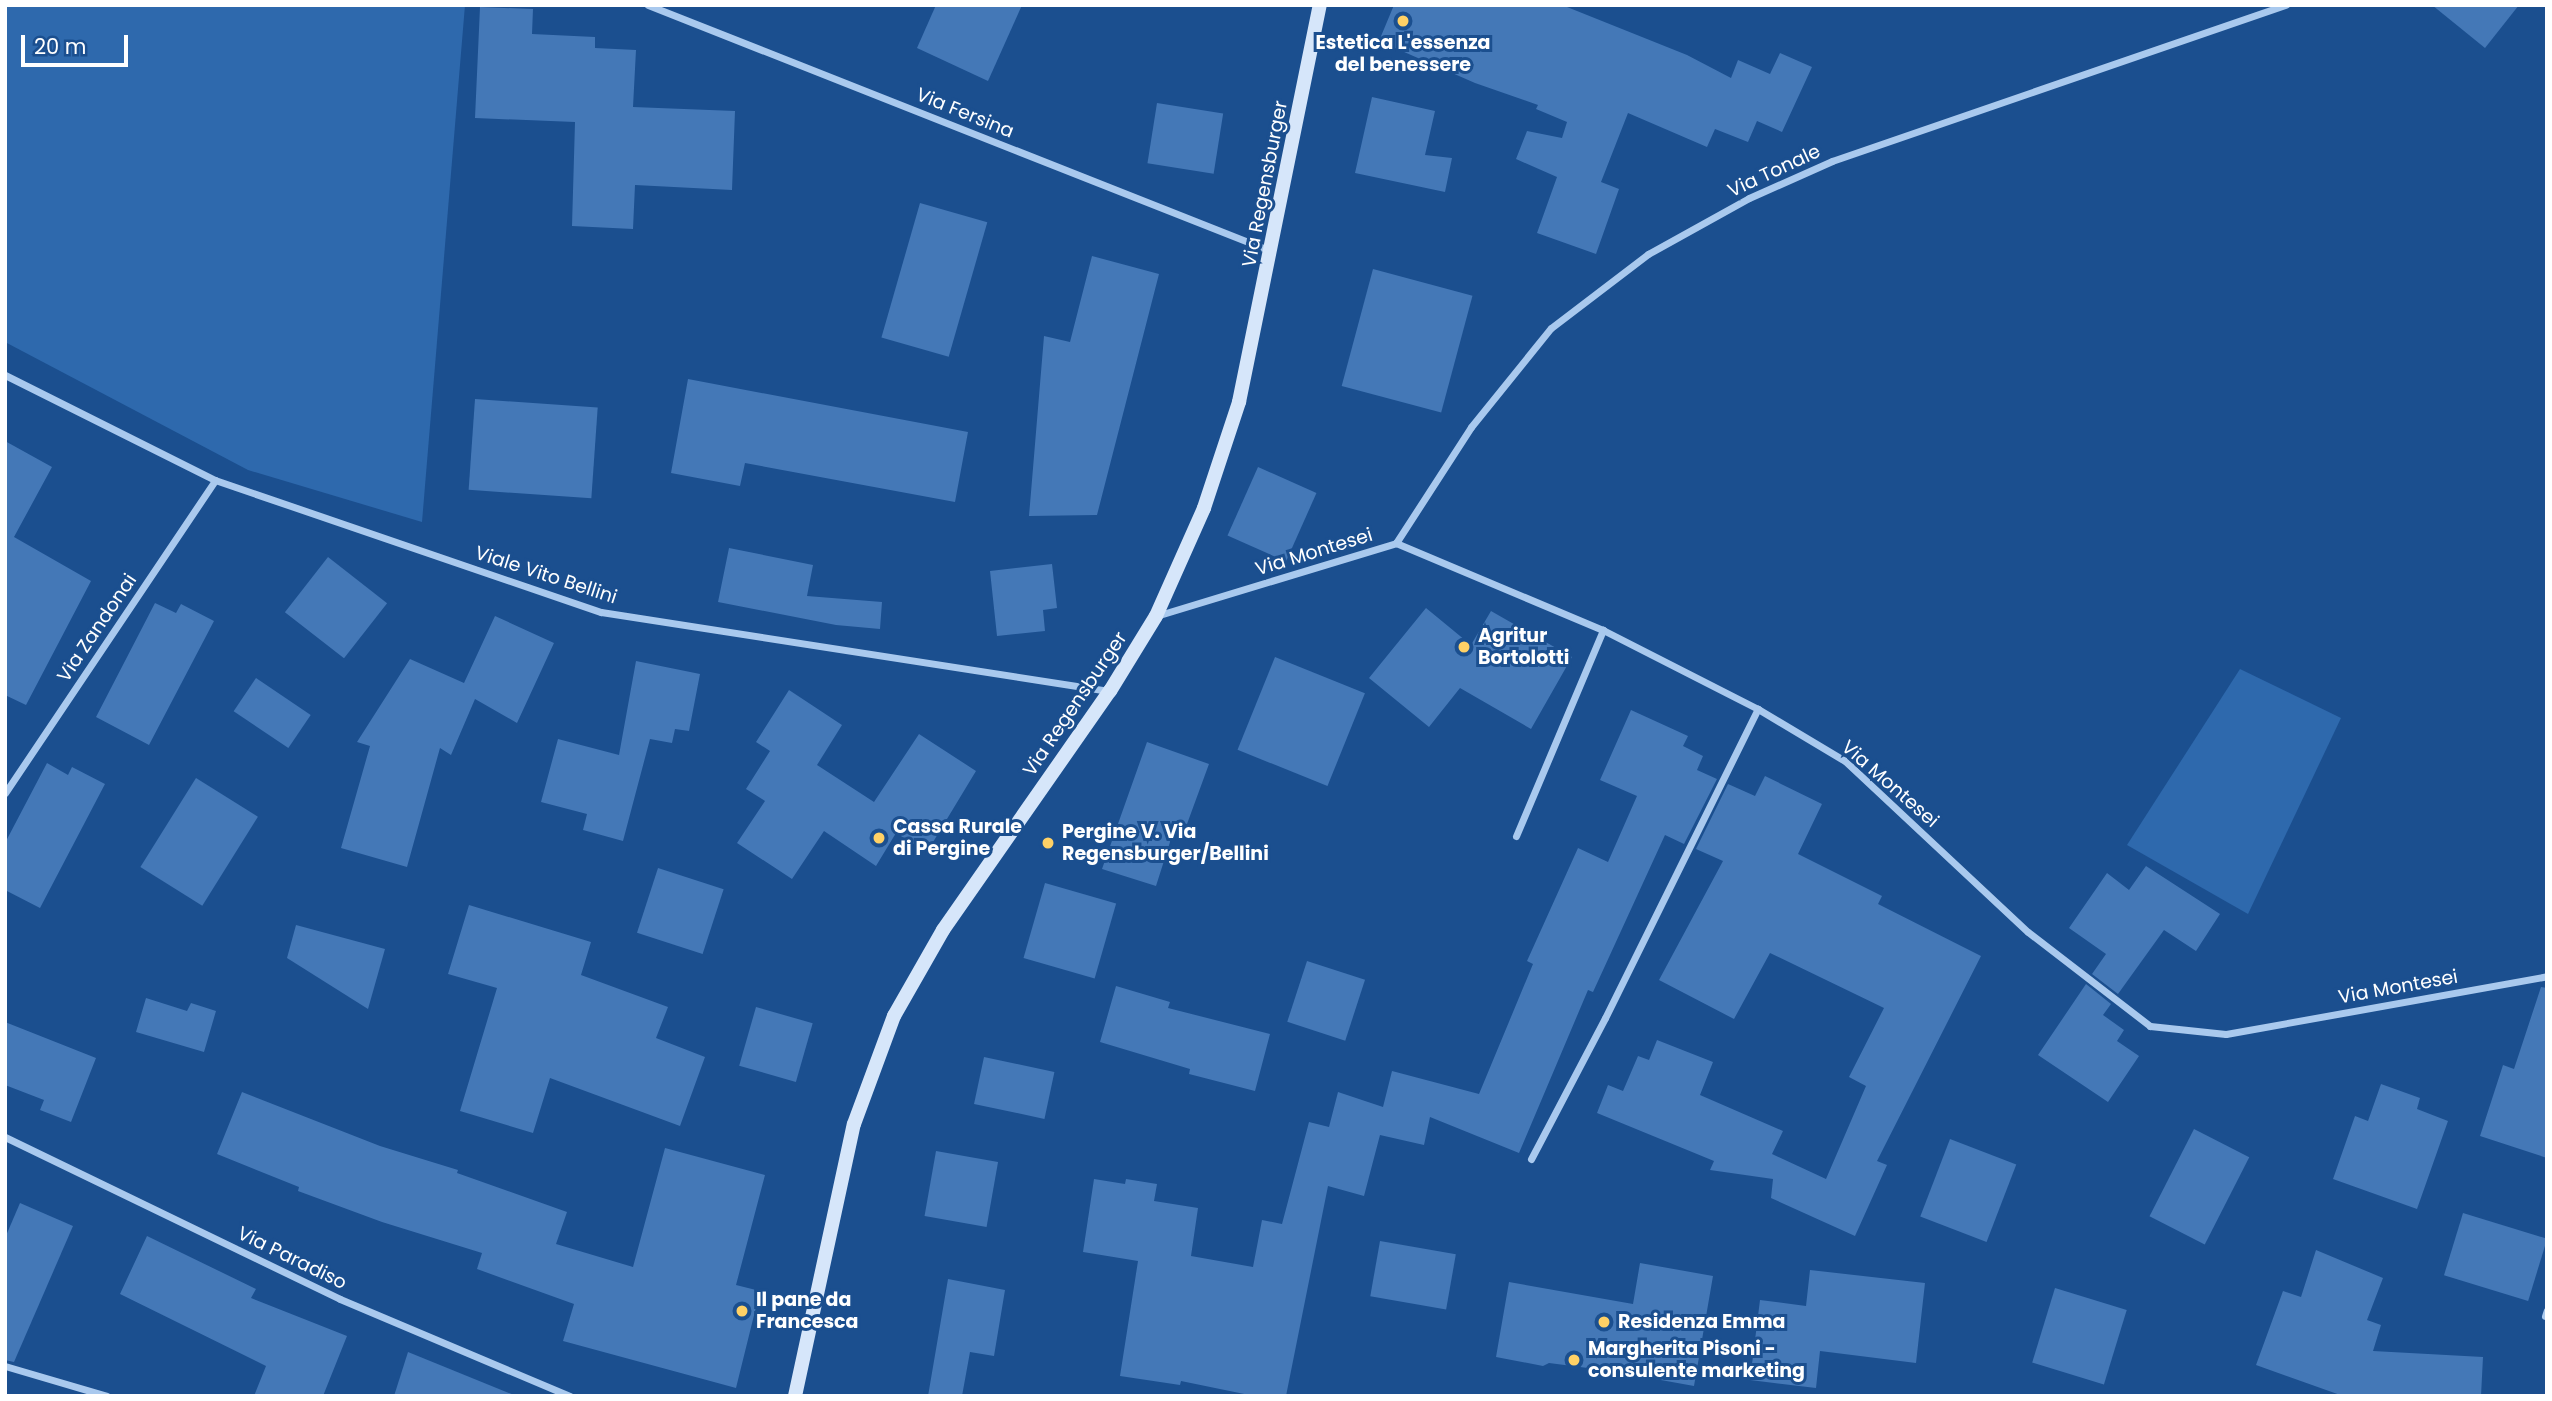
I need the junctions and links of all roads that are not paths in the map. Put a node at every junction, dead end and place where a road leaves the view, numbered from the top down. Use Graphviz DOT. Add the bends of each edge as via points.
graph roads {
  1 [pos="648,5"];
  2 [pos="1320,5"];
  3 [pos="2286,5"];
  4 [pos="1272,251"];
  5 [pos="5,375"];
  6 [pos="215,480"];
  7 [pos="1396,543"];
  8 [pos="1156,616"];
  9 [pos="1602,630"];
  10 [pos="1110,691"];
  11 [pos="1758,709"];
  12 [pos="5,793"];
  13 [pos="1516,836"];
  14 [pos="2547,976"];
  15 [pos="5,1137"];
  16 [pos="1531,1158"];
  17 [pos="5,1366"];
  18 [pos="107,1396"];
  19 [pos="570,1396"];
  20 [pos="795,1396"];
  1 -- 4 [label="street, Via Fersina"];
  2 -- 4 [label="main road, Via Regensburger"];
  3 -- 7 [label="street, Via Tonale" via="1832,161 1749,198 1648,254 1551,328 1471,426"];
  4 -- 8 [label="main road, Via Regensburger" via="1239,402 1204,508"];
  5 -- 6 [label="street, Viale Vito Bellini"];
  6 -- 10 [label="street, Viale Vito Bellini" via="601,612"];
  6 -- 12 [label="street, Via Zandonai"];
  7 -- 8 [label="street, Via Montesei"];
  7 -- 9 [label="street, Via Montesei"];
  8 -- 10 [label="main road, Via Regensburger"];
  9 -- 11 [label="street, Via Montesei"];
  9 -- 13 [label="street"];
  10 -- 20 [label="main road, Via Regensburger" via="943,930 894,1016 854,1124"];
  11 -- 14 [label="street, Via Montesei" via="1845,761 2028,932 2151,1026 2226,1034"];
  11 -- 16 [label="street"];
  15 -- 19 [label="street, Via Paradiso" via="340,1299"];
  17 -- 18 [label="street"];
}
